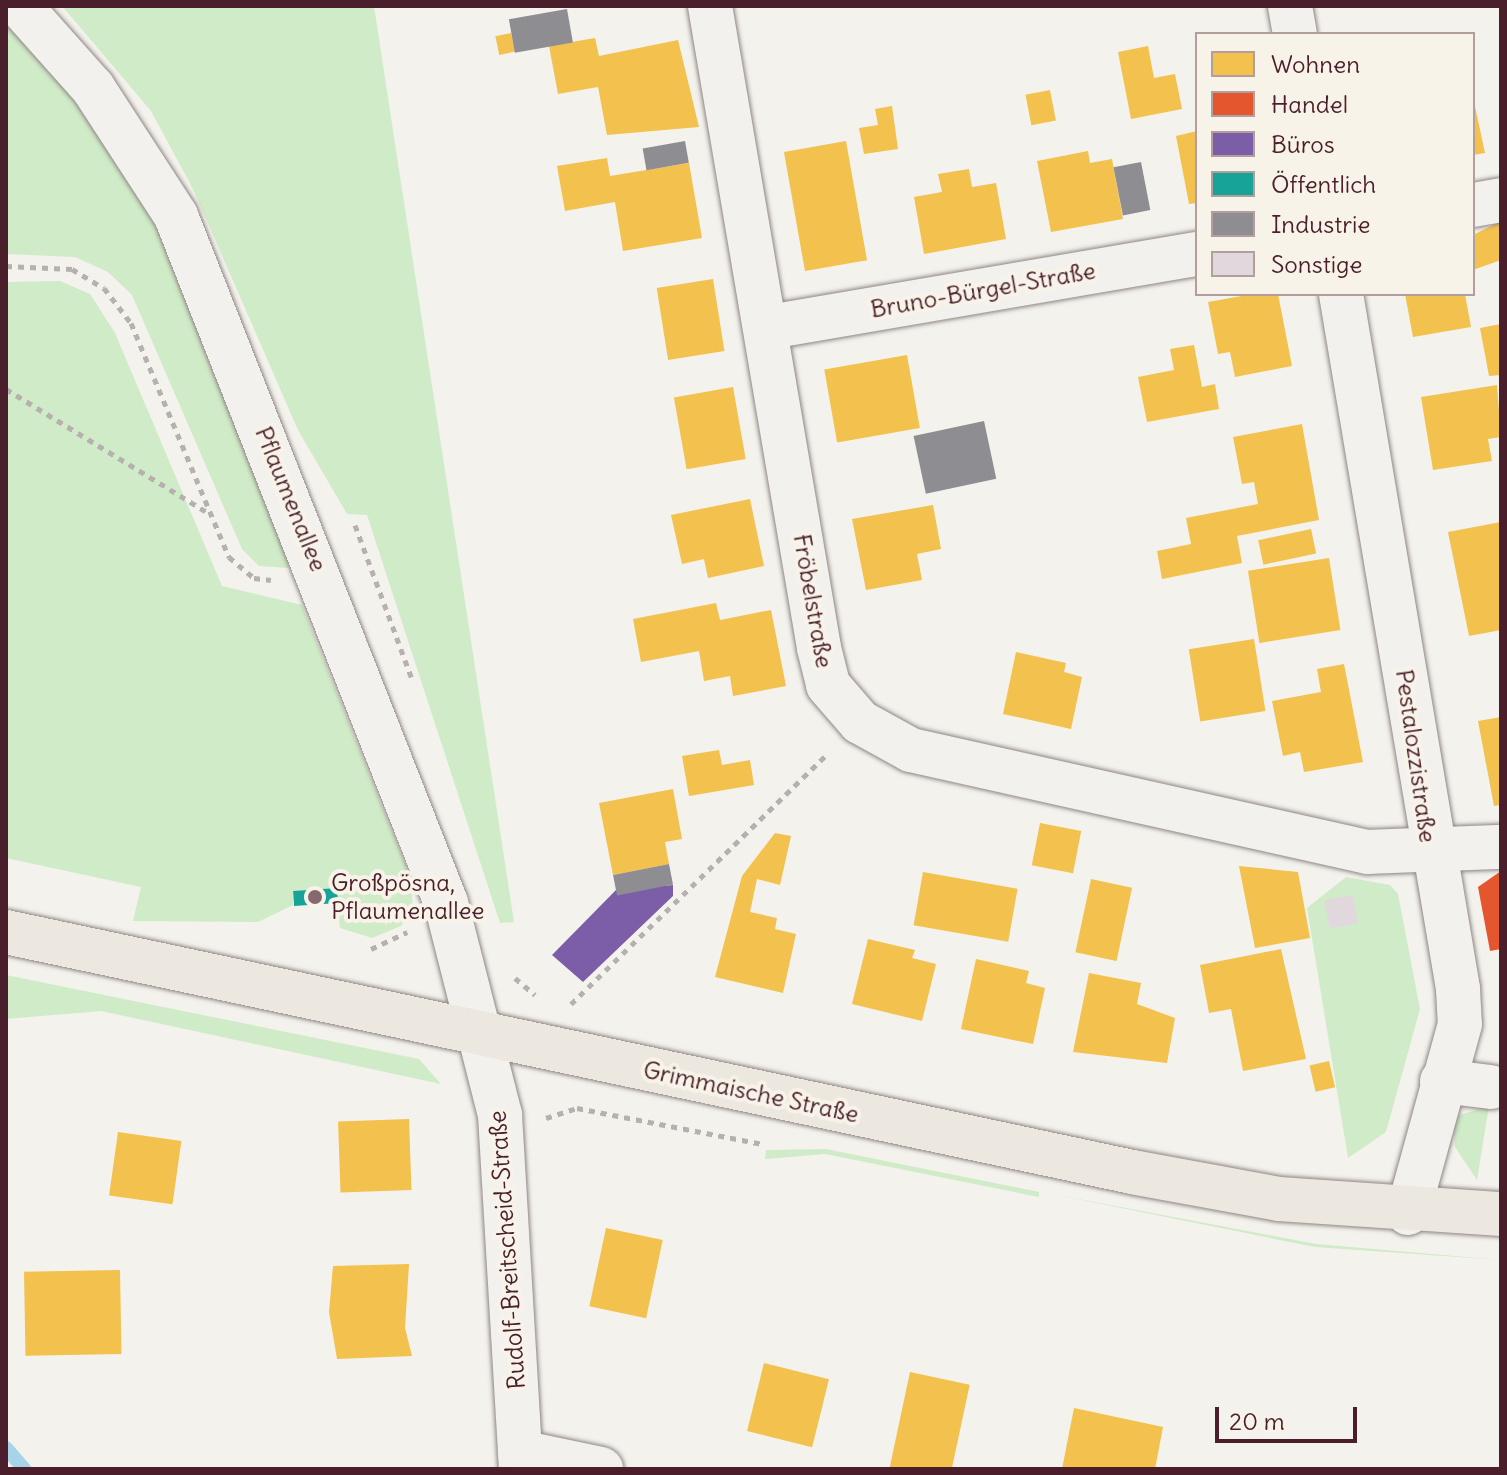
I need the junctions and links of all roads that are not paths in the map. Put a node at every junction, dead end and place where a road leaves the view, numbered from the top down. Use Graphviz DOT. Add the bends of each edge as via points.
graph roads {
  1 [pos="20,6"];
  2 [pos="710,6"];
  3 [pos="1290,6"];
  4 [pos="1295,32"];
  5 [pos="1501,200"];
  6 [pos="1475,205"];
  7 [pos="1195,254"];
  8 [pos="1341,296"];
  9 [pos="769,327"];
  10 [pos="1501,847"];
  11 [pos="1430,854"];
  12 [pos="6,932"];
  13 [pos="480,1033"];
  14 [pos="1442,1081"];
  15 [pos="1491,1087"];
  16 [pos="1408,1213"];
  17 [pos="1501,1214"];
  18 [pos="521,1460"];
  19 [pos="601,1469"];
  1 -- 13 [label="street, Pflaumenallee" via="93,88 176,216 446,903"];
  2 -- 9 [label="street, Fröbelstraße"];
  3 -- 4 [label="street"];
  5 -- 6 [label="street"];
  7 -- 9 [label="street, Bruno-Bürgel-Straße"];
  8 -- 11 [label="street, Pestalozzistraße" via="1430,817"];
  9 -- 11 [label="street, Fröbelstraße" via="819,648 828,685 860,722 911,750 1368,852"];
  10 -- 11 [label="street, Fröbelstraße"];
  11 -- 14 [label="street, Pestalozzistraße" via="1458,989 1460,1024"];
  12 -- 13 [label="main road, Grimmaische Straße"];
  13 -- 16 [label="main road, Grimmaische Straße" via="1132,1172"];
  13 -- 18 [label="street, Rudolf-Breitscheid-Straße" via="500,1115"];
  14 -- 15 [label="street"];
  14 -- 16 [label="street, Pestalozzistraße"];
  16 -- 17 [label="main road, Grimmaische Straße"];
  18 -- 19 [label="street"];
}
